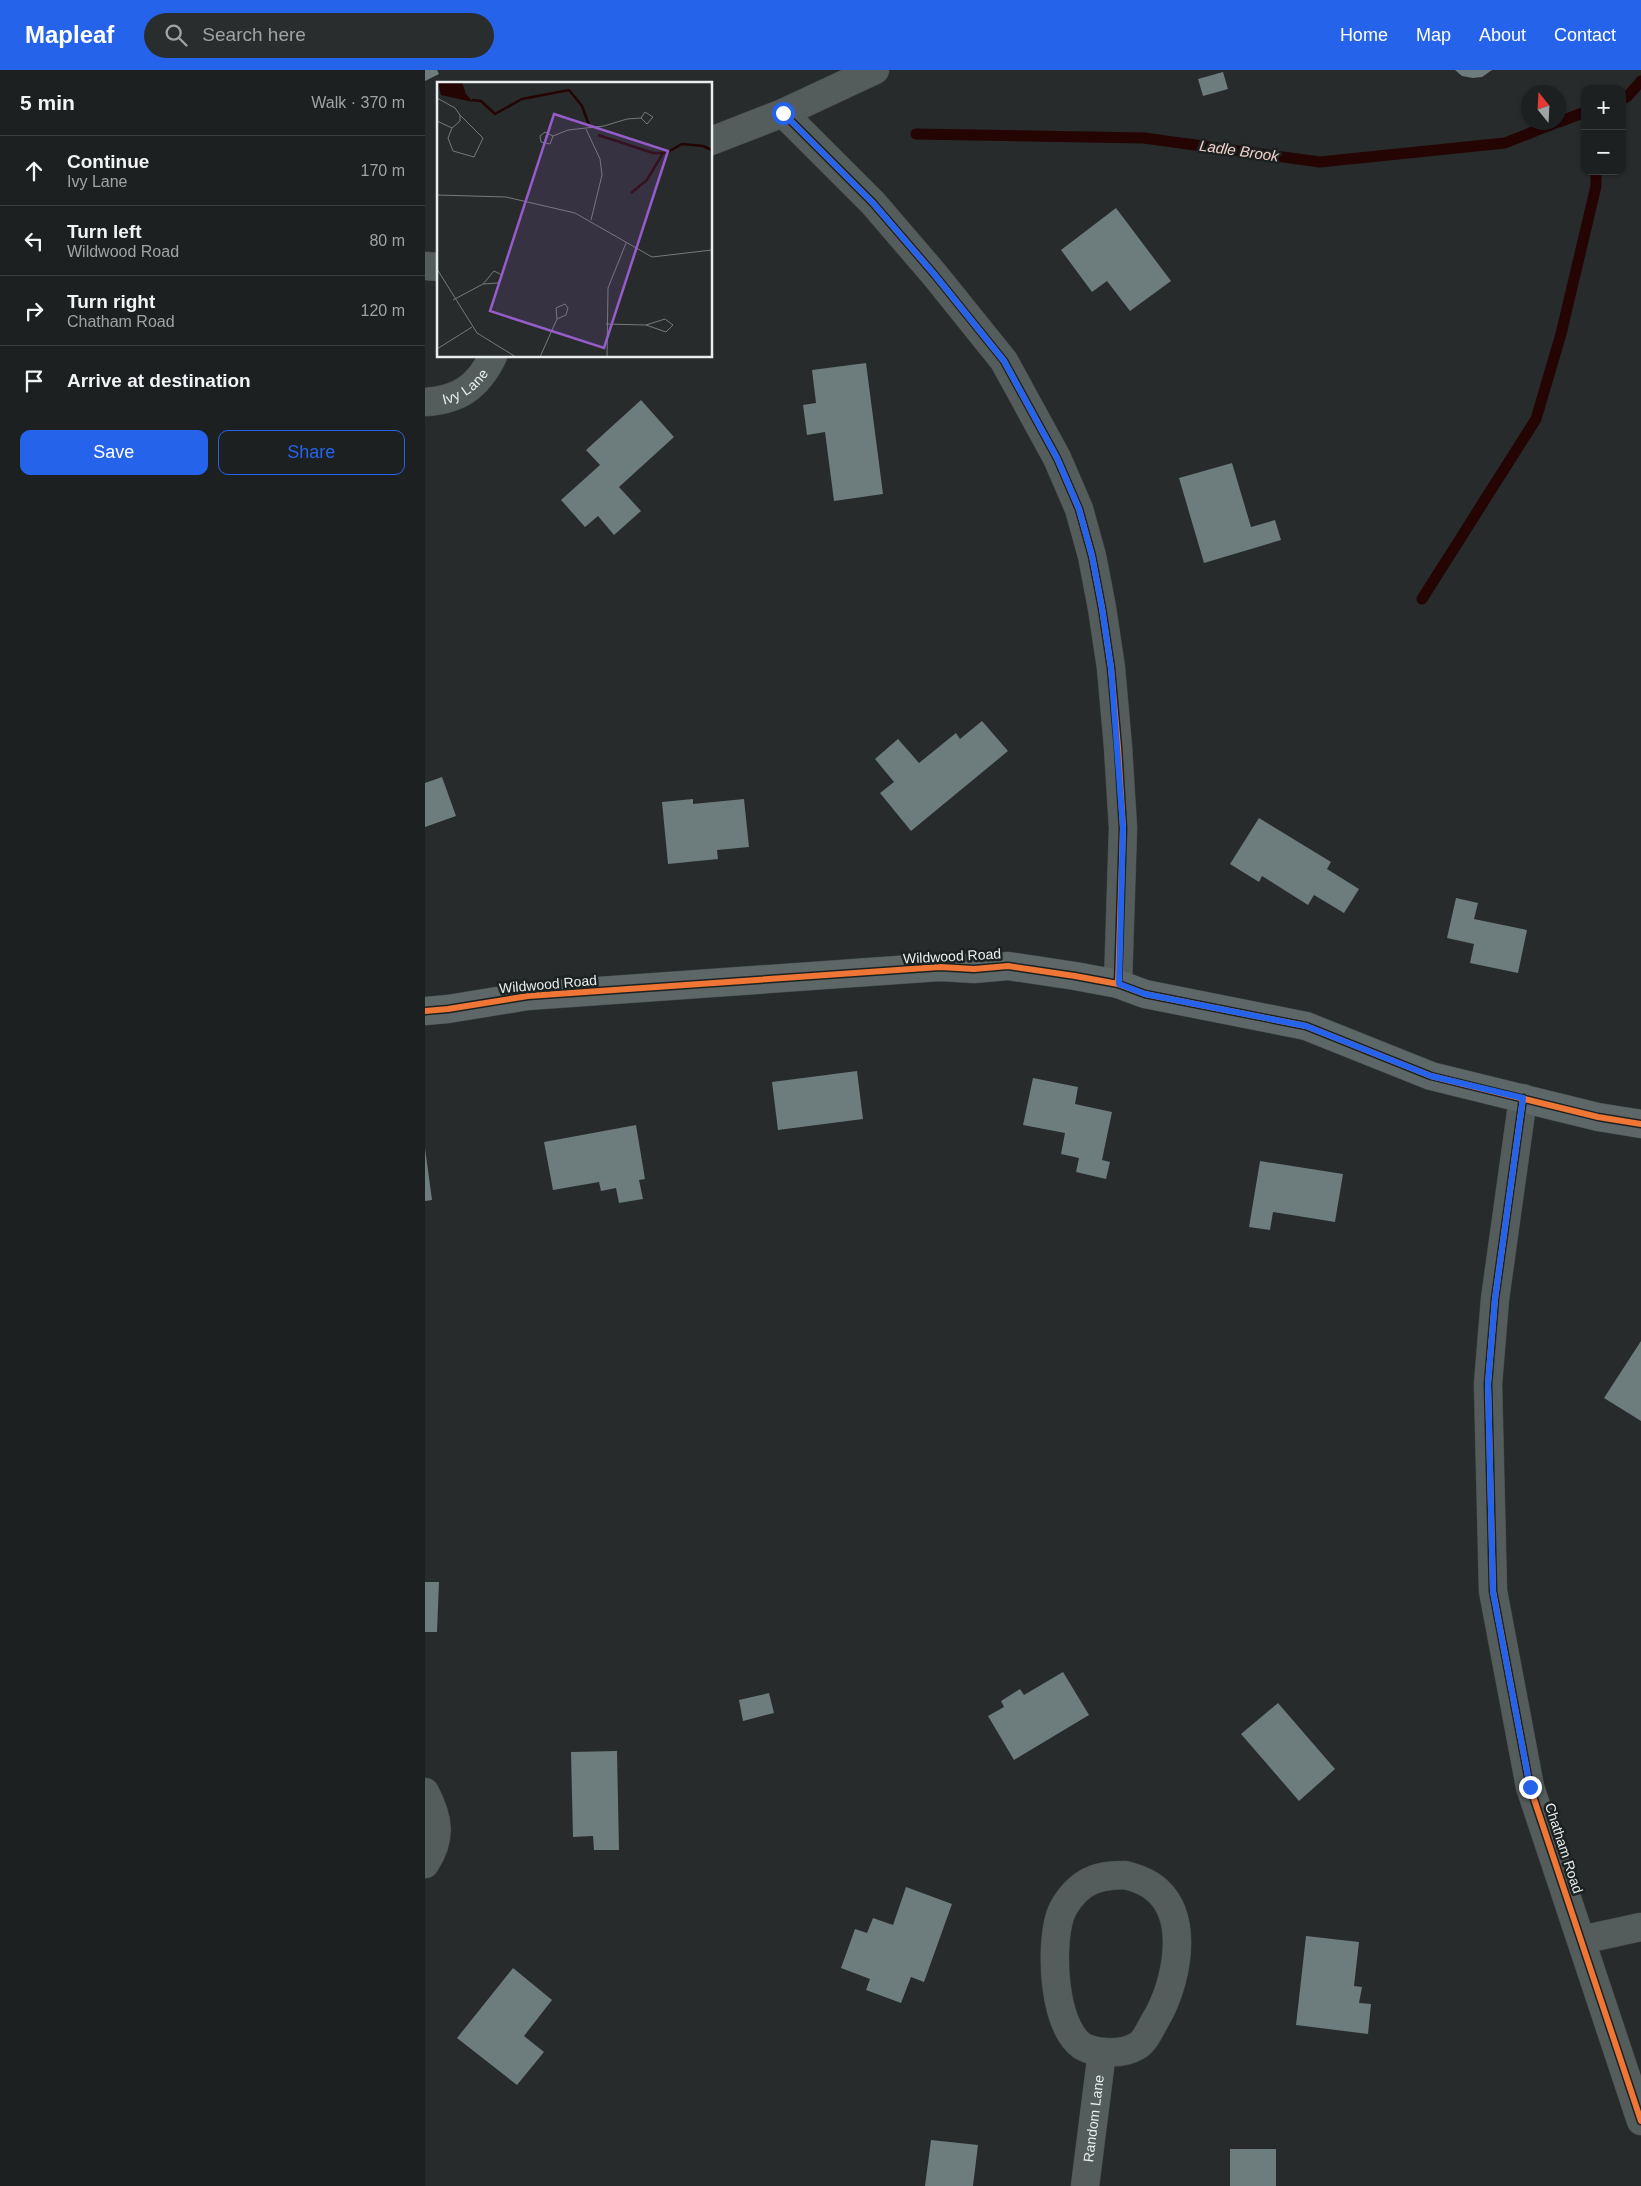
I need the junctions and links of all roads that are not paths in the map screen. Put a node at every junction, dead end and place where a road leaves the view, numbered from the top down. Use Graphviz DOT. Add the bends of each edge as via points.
graph roads {
  1 [pos="875,70"];
  2 [pos="783,113"];
  3 [pos="713,140"];
  4 [pos="492,358"];
  5 [pos="425,402"];
  6 [pos="1119,984"];
  7 [pos="425,1010"];
  8 [pos="1523,1098"];
  9 [pos="1641,1124"];
  10 [pos="425,1792"];
  11 [pos="425,1864"];
  12 [pos="1641,1927"];
  13 [pos="1581,1940"];
  14 [pos="1102,2052"];
  15 [pos="1641,2121"];
  16 [pos="1085,2186"];
  1 -- 2 [label="street"];
  2 -- 3 [label="street"];
  2 -- 6 [label="street" via="873,203 1004,361 1057,458 1079,509 1102,608 1114,708 1123,828"];
  4 -- 5 [label="street, Ivy Lane" via="481,378 463,393 441,401"];
  6 -- 7 [label="street, Wildwood Road" via="1008,966 940,967 528,996"];
  6 -- 8 [label="street, Wildwood Road" via="1145,994 1306,1026 1431,1076"];
  8 -- 9 [label="street, Wildwood Road"];
  8 -- 13 [label="street, Chatham Road" via="1495,1299 1488,1384 1493,1592 1530,1787"];
  10 -- 11 [label="street" via="434,1810 437,1830 434,1851"];
  12 -- 13 [label="street"];
  13 -- 15 [label="street, Chatham Road"];
  14 -- 14 [label="street" via="1121,2052 1139,2046 1161,2011 1174,1976 1176,1923 1170,1905 1143,1880 1125,1875 1104,1876 1085,1884 1069,1898 1060,1916 1055,1947 1059,2002 1067,2027 1082,2046"];
  14 -- 16 [label="street, Random Lane"];
}
